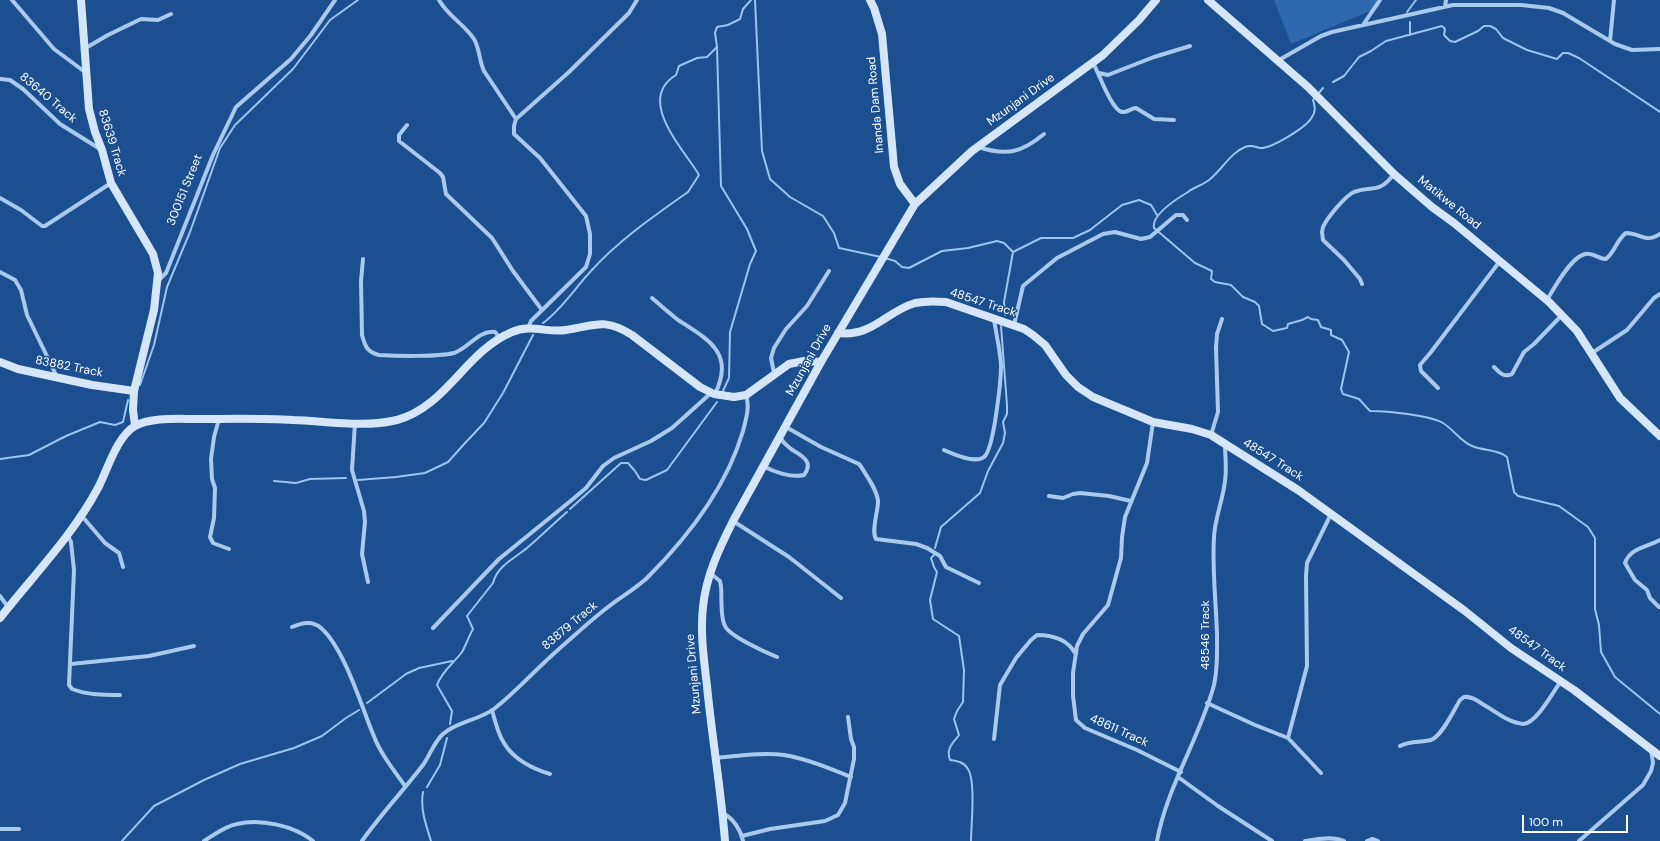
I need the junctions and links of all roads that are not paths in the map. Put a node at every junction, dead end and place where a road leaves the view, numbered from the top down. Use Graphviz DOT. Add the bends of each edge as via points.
graph roads {
  1 [pos="12,0"];
  2 [pos="81,0"];
  3 [pos="335,0"];
  4 [pos="438,0"];
  5 [pos="637,0"];
  6 [pos="870,0"];
  7 [pos="1156,0"];
  8 [pos="1208,0"];
  9 [pos="1380,0"];
  10 [pos="1446,0"];
  11 [pos="1614,0"];
  12 [pos="1445,7"];
  13 [pos="171,14"];
  14 [pos="1362,25"];
  15 [pos="1610,42"];
  16 [pos="1190,46"];
  17 [pos="84,49"];
  18 [pos="1660,49"];
  19 [pos="1278,60"];
  20 [pos="1093,63"];
  21 [pos="86,73"];
  22 [pos="1099,73"];
  23 [pos="0,79"];
  24 [pos="516,119"];
  25 [pos="1174,120"];
  26 [pos="407,125"];
  27 [pos="1044,134"];
  28 [pos="978,147"];
  29 [pos="102,150"];
  30 [pos="1394,174"];
  31 [pos="111,182"];
  32 [pos="0,198"];
  33 [pos="915,204"];
  34 [pos="1187,220"];
  35 [pos="1660,234"];
  36 [pos="363,259"];
  37 [pos="1500,261"];
  38 [pos="829,271"];
  39 [pos="0,272"];
  40 [pos="158,282"];
  41 [pos="1362,284"];
  42 [pos="1660,294"];
  43 [pos="652,298"];
  44 [pos="1547,300"];
  45 [pos="542,310"];
  46 [pos="1562,314"];
  47 [pos="994,318"];
  48 [pos="1222,319"];
  49 [pos="1014,325"];
  50 [pos="528,328"];
  51 [pos="838,333"];
  52 [pos="500,338"];
  53 [pos="1592,353"];
  54 [pos="0,362"];
  55 [pos="821,362"];
  56 [pos="1494,367"];
  57 [pos="774,373"];
  58 [pos="56,377"];
  59 [pos="1438,388"];
  60 [pos="134,391"];
  61 [pos="713,394"];
  62 [pos="746,395"];
  63 [pos="219,419"];
  64 [pos="1153,422"];
  65 [pos="355,423"];
  66 [pos="135,426"];
  67 [pos="786,426"];
  68 [pos="1211,436"];
  69 [pos="1660,436"];
  70 [pos="779,438"];
  71 [pos="1225,444"];
  72 [pos="944,450"];
  73 [pos="764,466"];
  74 [pos="1049,496"];
  75 [pos="1131,501"];
  76 [pos="1331,514"];
  77 [pos="81,515"];
  78 [pos="733,521"];
  79 [pos="67,534"];
  80 [pos="1660,540"];
  81 [pos="229,549"];
  82 [pos="123,568"];
  83 [pos="710,572"];
  84 [pos="368,582"];
  85 [pos="979,583"];
  86 [pos="0,596"];
  87 [pos="841,598"];
  88 [pos="8,608"];
  89 [pos="1659,608"];
  90 [pos="0,618"];
  91 [pos="292,627"];
  92 [pos="433,628"];
  93 [pos="194,646"];
  94 [pos="1075,653"];
  95 [pos="777,657"];
  96 [pos="71,664"];
  97 [pos="1561,681"];
  98 [pos="120,695"];
  99 [pos="1207,704"];
  100 [pos="492,710"];
  101 [pos="848,717"];
  102 [pos="1288,738"];
  103 [pos="994,739"];
  104 [pos="1400,746"];
  105 [pos="1651,748"];
  106 [pos="1660,756"];
  107 [pos="715,758"];
  108 [pos="1181,772"];
  109 [pos="1321,773"];
  110 [pos="550,774"];
  111 [pos="1178,777"];
  112 [pos="851,778"];
  113 [pos="405,786"];
  114 [pos="723,814"];
  115 [pos="0,828"];
  116 [pos="19,829"];
  117 [pos="742,839"];
  118 [pos="204,841"];
  119 [pos="313,841"];
  120 [pos="362,841"];
  121 [pos="725,841"];
  122 [pos="1157,841"];
  123 [pos="1272,841"];
  124 [pos="1305,841"];
  125 [pos="1344,841"];
  126 [pos="1367,841"];
  127 [pos="1378,841"];
  128 [pos="1579,841"];
  1 -- 21 [label="street" via="54,49"];
  2 -- 17 [label="street, 83639 Track"];
  3 -- 40 [label="street, 300151 Street" via="291,59 236,107 213,154 166,273"];
  4 -- 24 [label="street" via="453,19 470,33 478,48 484,71"];
  5 -- 24 [label="street" via="629,13 570,72"];
  6 -- 33 [label="street, Inanda Dam Road" via="882,34 894,167 900,184"];
  7 -- 20 [label="street, Mzunjani Drive" via="1123,36"];
  8 -- 19 [label="street, Matikwe Road"];
  9 -- 14 [label="street"];
  10 -- 12 [label="street"];
  11 -- 15 [label="street"];
  12 -- 14 [label="street"];
  12 -- 15 [label="street" via="1488,4 1549,8 1563,12"];
  13 -- 17 [label="street" via="158,20 140,19"];
  14 -- 19 [label="street" via="1321,36"];
  15 -- 18 [label="street" via="1632,50"];
  16 -- 22 [label="street" via="1108,75"];
  17 -- 21 [label="street, 83639 Track"];
  19 -- 30 [label="street, Matikwe Road" via="1330,107"];
  20 -- 22 [label="street"];
  20 -- 28 [label="street, Mzunjani Drive"];
  21 -- 29 [label="street, 83639 Track" via="89,109"];
  22 -- 25 [label="street" via="1112,103 1119,111 1126,112 1136,108 1154,119"];
  23 -- 29 [label="street, 83640 Track" via="10,80 23,89 60,124"];
  24 -- 45 [label="street" via="514,134 548,168 586,216 589,226 590,254 586,267"];
  26 -- 45 [label="street" via="399,135 399,141 440,173 446,194 492,238"];
  27 -- 28 [label="street" via="1029,146 1013,151 991,151"];
  28 -- 33 [label="street, Mzunjani Drive"];
  29 -- 31 [label="street, 83639 Track"];
  30 -- 37 [label="street, Matikwe Road"];
  30 -- 41 [label="street" via="1385,185 1348,196 1323,227 1323,240 1344,260"];
  31 -- 32 [label="street" via="45,226"];
  31 -- 40 [label="street, 83639 Track" via="153,254"];
  33 -- 51 [label="street, Mzunjani Drive"];
  34 -- 49 [label="street" via="1183,215 1176,215 1153,235 1144,239 1121,233 1103,234 1056,258 1023,286"];
  35 -- 44 [label="street" via="1648,239 1626,233 1606,259 1589,253 1583,254 1569,267"];
  36 -- 52 [label="street" via="362,335 369,351 379,356 445,354 458,351 489,331 495,332"];
  37 -- 44 [label="street, Matikwe Road"];
  37 -- 59 [label="street" via="1420,365 1421,371"];
  38 -- 57 [label="street" via="807,306 786,329 774,348 771,358"];
  39 -- 58 [label="street" via="15,280 21,290 27,314"];
  40 -- 60 [label="street, 300151 Street" via="154,310"];
  42 -- 53 [label="street" via="1628,330"];
  43 -- 61 [label="street" via="718,351 722,373 720,384"];
  44 -- 46 [label="street, Matikwe Road"];
  45 -- 50 [label="street"];
  46 -- 53 [label="street, Matikwe Road"];
  46 -- 56 [label="street" via="1524,352 1512,374 1505,376"];
  47 -- 49 [label="street, 48547 Track"];
  47 -- 51 [label="street, 48547 Track" via="946,302 922,302 901,309 859,333"];
  47 -- 72 [label="street" via="1000,370 988,453 984,458 976,460"];
  48 -- 68 [label="street" via="1216,348 1218,412"];
  49 -- 64 [label="street, 48547 Track" via="1034,335 1045,345 1066,375 1078,387 1093,397"];
  50 -- 52 [label="street" via="513,331"];
  50 -- 61 [label="street" via="557,331 598,324 614,326 632,335"];
  51 -- 55 [label="street, Mzunjani Drive"];
  52 -- 65 [label="street" via="491,343 430,403 417,412 397,420"];
  53 -- 69 [label="street, Matikwe Road" via="1620,398"];
  54 -- 58 [label="street, 83882 Track" via="11,368"];
  55 -- 57 [label="street" via="795,362"];
  55 -- 67 [label="street, Mzunjani Drive"];
  57 -- 62 [label="street"];
  58 -- 60 [label="street, 83882 Track"];
  60 -- 66 [label="street, 300151 Street"];
  61 -- 62 [label="street" via="734,397"];
  61 -- 92 [label="street" via="672,428 603,466 578,496 499,559"];
  62 -- 100 [label="street, 83879 Track" via="746,419 734,458 705,508 686,533 646,578 596,617"];
  63 -- 65 [label="street"];
  63 -- 66 [label="street" via="151,421"];
  63 -- 81 [label="street" via="211,459 215,488 214,518 210,537 213,543"];
  64 -- 68 [label="street, 48547 Track"];
  64 -- 75 [label="street, 48611 Track" via="1147,463"];
  65 -- 84 [label="street" via="352,470 364,511 362,554"];
  66 -- 77 [label="street" via="121,442 98,489"];
  67 -- 70 [label="street, Mzunjani Drive"];
  67 -- 85 [label="street" via="821,447 859,464 878,497 873,534 876,539 916,544 927,548 940,556 946,567"];
  68 -- 71 [label="street, 48547 Track"];
  70 -- 73 [label="street, Mzunjani Drive"];
  70 -- 73 [label="street" via="806,458 806,472 804,475 796,475 776,472"];
  71 -- 76 [label="street, 48547 Track"];
  71 -- 99 [label="street, 48546 Track" via="1226,480 1214,536 1217,670"];
  73 -- 78 [label="street, Mzunjani Drive"];
  74 -- 75 [label="street" via="1063,498 1080,493"];
  75 -- 94 [label="street, 48611 Track" via="1123,526 1121,558 1108,605 1080,638"];
  76 -- 97 [label="street, 48547 Track" via="1465,611 1511,648"];
  76 -- 102 [label="street" via="1307,563 1307,666"];
  77 -- 79 [label="street"];
  77 -- 82 [label="street" via="105,543 116,549"];
  78 -- 83 [label="street, Mzunjani Drive"];
  78 -- 87 [label="street" via="789,557"];
  79 -- 88 [label="street"];
  79 -- 96 [label="street" via="72,542 74,570"];
  80 -- 89 [label="street" via="1635,550 1627,556 1625,563 1635,580"];
  83 -- 95 [label="street" via="720,582 723,621 727,630 755,648"];
  83 -- 107 [label="street, Mzunjani Drive" via="703,608 702,635"];
  86 -- 88 [label="street"];
  88 -- 90 [label="street"];
  91 -- 113 [label="street" via="302,623 314,624 330,638 357,692 378,746"];
  93 -- 96 [label="street" via="149,656"];
  94 -- 103 [label="street" via="1068,644 1055,637 1037,635 1031,640 1016,658 999,688"];
  94 -- 108 [label="street, 48611 Track" via="1072,684 1074,710 1079,724"];
  96 -- 98 [label="street" via="69,685 72,689 102,695"];
  97 -- 104 [label="street" via="1537,716 1529,722 1522,724 1473,698 1464,697 1437,736"];
  97 -- 105 [label="street, 48547 Track"];
  99 -- 102 [label="street"];
  99 -- 108 [label="street, 48546 Track"];
  100 -- 110 [label="street" via="508,749 525,764"];
  100 -- 113 [label="street, 83879 Track" via="444,733 423,765"];
  101 -- 112 [label="street" via="854,747"];
  102 -- 109 [label="street"];
  105 -- 106 [label="street, 48547 Track"];
  105 -- 128 [label="street" via="1653,763 1648,778"];
  107 -- 112 [label="street" via="783,755 827,767"];
  107 -- 114 [label="street, Mzunjani Drive"];
  108 -- 111 [label="street, 48546 Track"];
  111 -- 122 [label="street, 48546 Track" via="1166,806"];
  111 -- 123 [label="street"];
  112 -- 117 [label="street" via="843,809 832,819 770,829"];
  113 -- 120 [label="street, 83879 Track"];
  114 -- 117 [label="street" via="732,820"];
  114 -- 121 [label="street, Mzunjani Drive"];
  115 -- 116 [label="street"];
  118 -- 119 [label="street" via="232,825 246,823 296,830"];
  124 -- 125 [label="street"];
  126 -- 127 [label="street"];
}
